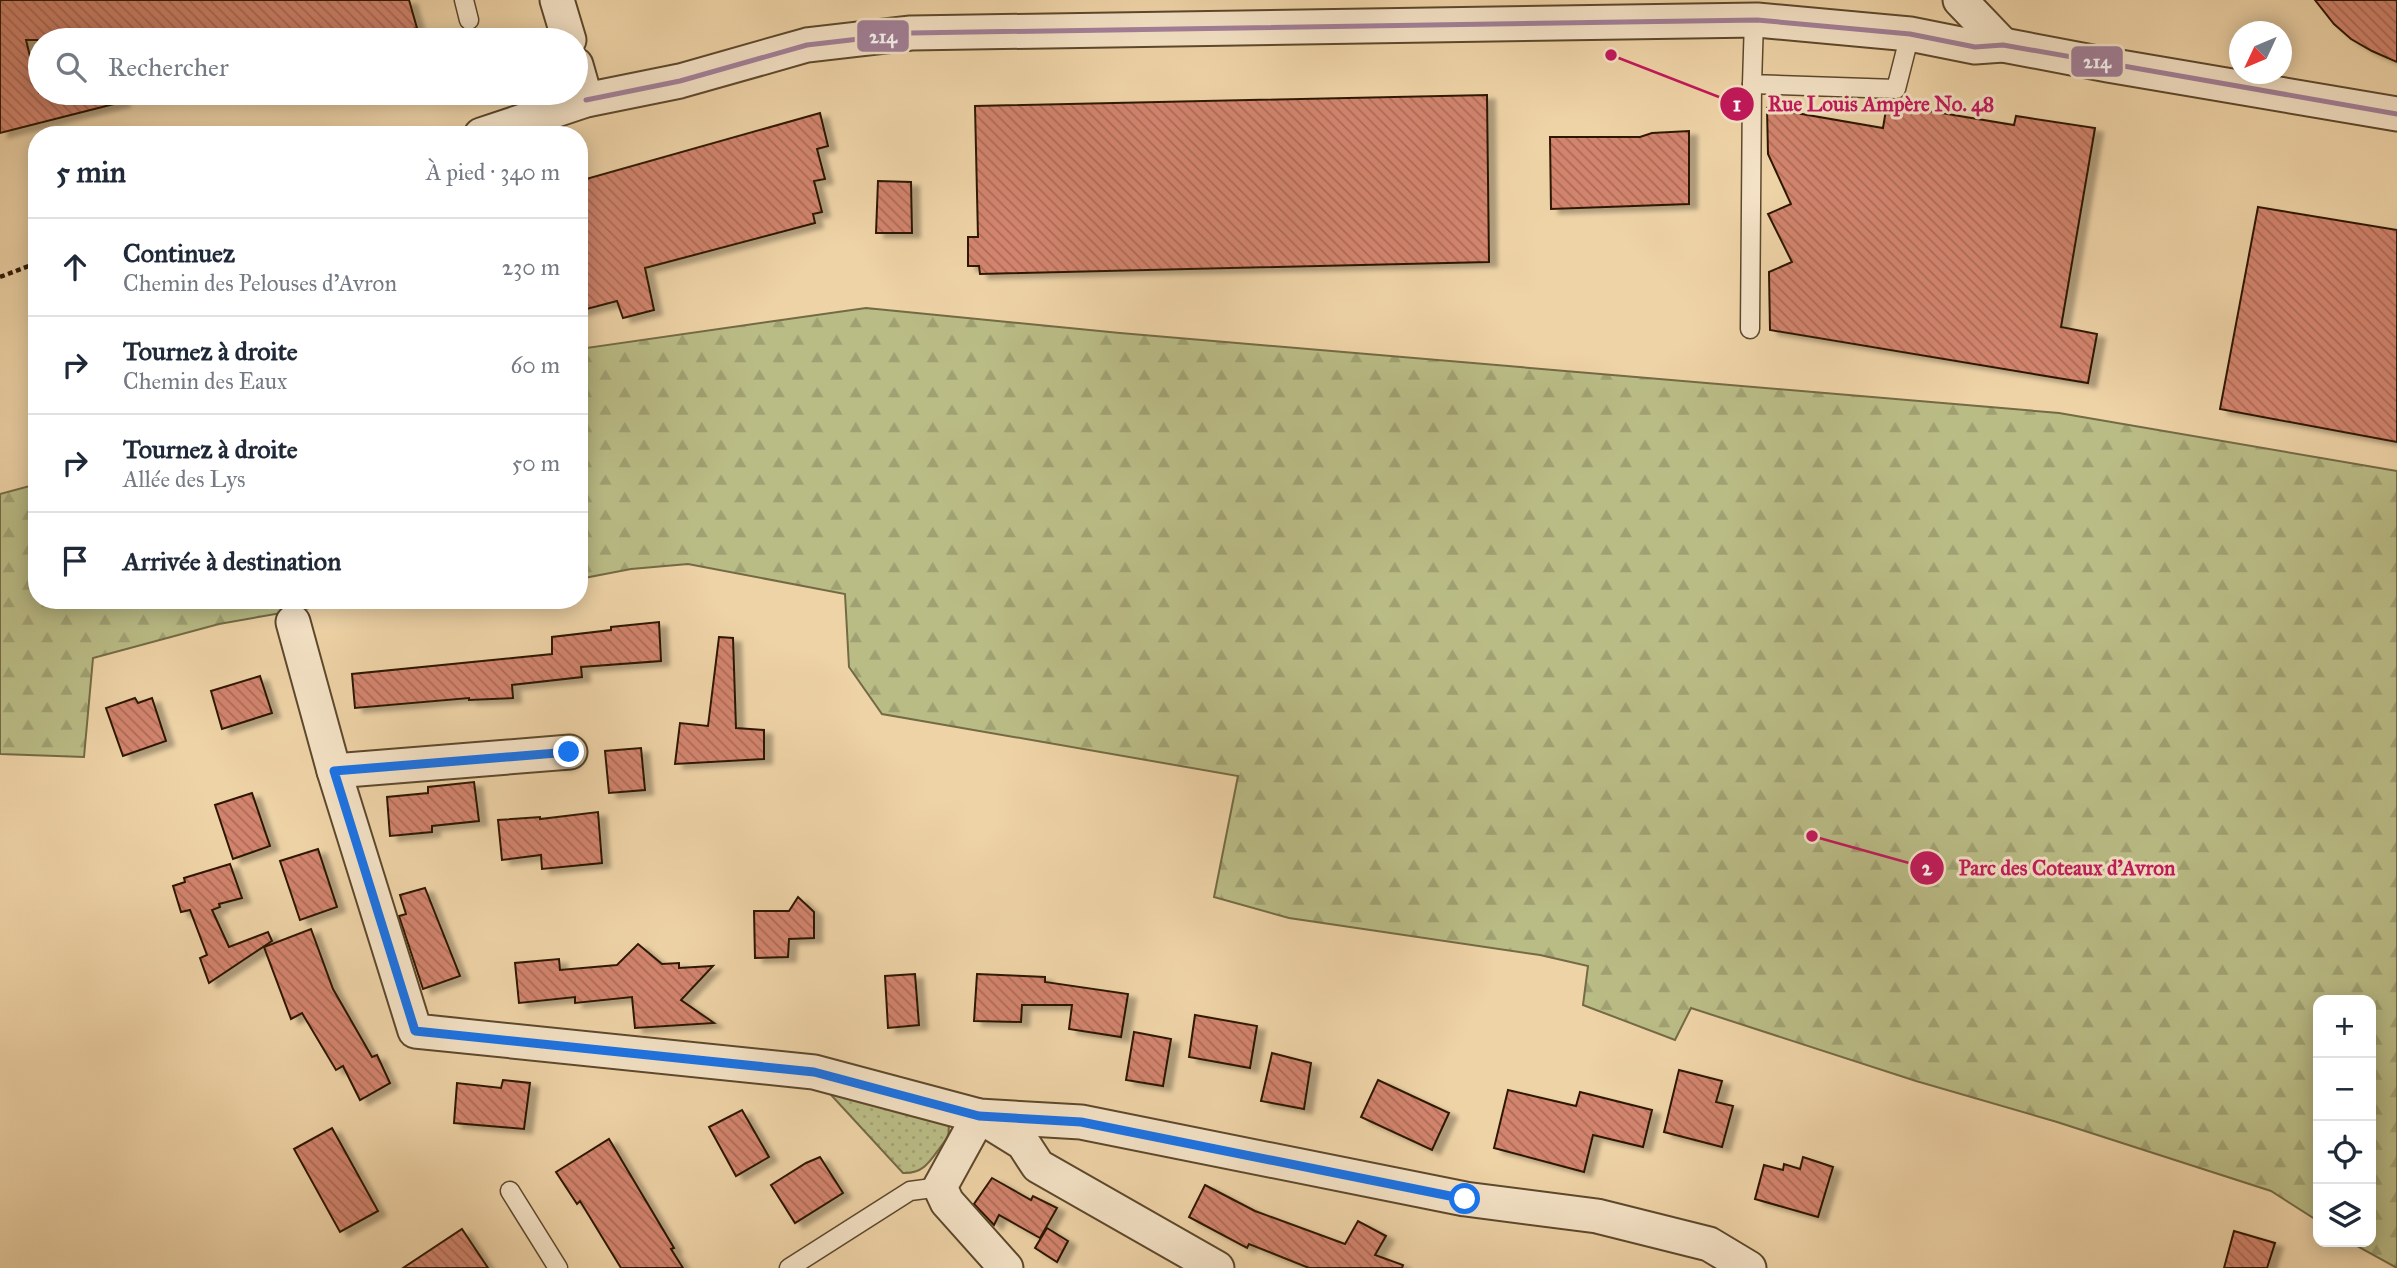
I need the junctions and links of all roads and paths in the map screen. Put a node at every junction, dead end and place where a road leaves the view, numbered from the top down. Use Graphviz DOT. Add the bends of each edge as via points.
graph roads {
  1 [pos="464,0"];
  2 [pos="557,0"];
  3 [pos="1960,0"];
  4 [pos="1757,13"];
  5 [pos="469,20"];
  6 [pos="565,28"];
  7 [pos="1910,34"];
  8 [pos="2003,45"];
  9 [pos="1752,84"];
  10 [pos="588,100"];
  11 [pos="571,105"];
  12 [pos="2397,114"];
  13 [pos="508,126"];
  14 [pos="28,266"];
  15 [pos="0,277"];
  16 [pos="1750,329"];
  17 [pos="293,621"];
  18 [pos="569,752"];
  19 [pos="334,771"];
  20 [pos="979,1116"];
  21 [pos="940,1187"];
  22 [pos="510,1192"];
  23 [pos="558,1268"];
  24 [pos="789,1268"];
  25 [pos="1006,1268"];
  26 [pos="1217,1268"];
  27 [pos="1749,1268"];
  1 -- 5 [label="lane"];
  2 -- 6 [label="street"];
  3 -- 8 [label="street"];
  4 -- 7 [label="street"];
  4 -- 9 [label="lane"];
  4 -- 10 [label="street" via="911,33 807,44 680,81"];
  7 -- 8 [label="street" via="1975,47"];
  7 -- 9 [label="lane" via="1896,89"];
  8 -- 12 [label="street"];
  9 -- 16 [label="lane"];
  11 -- 13 [label="street"];
  14 -- 15 [label="path"];
  17 -- 19 [label="street"];
  18 -- 19 [label="street"];
  19 -- 20 [label="street" via="415,1031 814,1072"];
  20 -- 21 [label="street"];
  20 -- 26 [label="street" via="1023,1143 1038,1166"];
  20 -- 27 [label="street" via="1081,1122 1465,1199 1597,1216 1709,1244"];
  21 -- 24 [label="lane" via="910,1191"];
  21 -- 25 [label="street" via="947,1202"];
  22 -- 23 [label="lane"];
}
